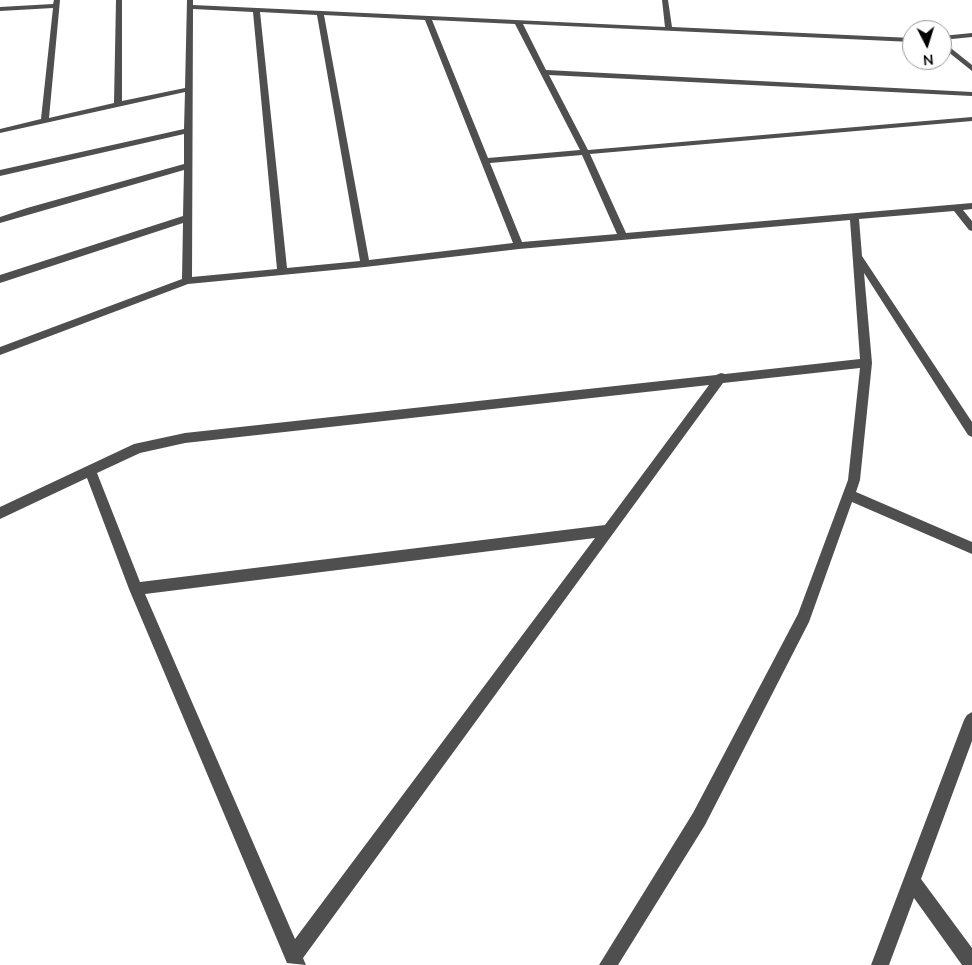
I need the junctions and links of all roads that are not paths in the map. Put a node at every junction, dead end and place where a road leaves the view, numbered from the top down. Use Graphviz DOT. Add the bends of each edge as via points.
graph roads {
  1 [pos="119,0"];
  2 [pos="665,0"];
  3 [pos="56,3"];
  4 [pos="190,3"];
  5 [pos="0,9"];
  6 [pos="256,10"];
  7 [pos="320,13"];
  8 [pos="428,18"];
  9 [pos="518,22"];
  10 [pos="669,29"];
  11 [pos="972,34"];
  12 [pos="952,37"];
  13 [pos="902,40"];
  14 [pos="952,52"];
  15 [pos="972,69"];
  16 [pos="544,72"];
  17 [pos="189,89"];
  18 [pos="972,94"];
  19 [pos="118,105"];
  20 [pos="972,119"];
  21 [pos="46,121"];
  22 [pos="189,130"];
  23 [pos="0,131"];
  24 [pos="585,152"];
  25 [pos="485,161"];
  26 [pos="188,166"];
  27 [pos="0,174"];
  28 [pos="972,206"];
  29 [pos="956,207"];
  30 [pos="854,217"];
  31 [pos="188,218"];
  32 [pos="0,220"];
  33 [pos="972,228"];
  34 [pos="623,237"];
  35 [pos="519,246"];
  36 [pos="858,256"];
  37 [pos="365,264"];
  38 [pos="282,272"];
  39 [pos="0,279"];
  40 [pos="187,281"];
  41 [pos="0,350"];
  42 [pos="866,363"];
  43 [pos="721,377"];
  44 [pos="972,432"];
  45 [pos="90,471"];
  46 [pos="849,495"];
  47 [pos="0,513"];
  48 [pos="608,530"];
  49 [pos="972,548"];
  50 [pos="136,589"];
  51 [pos="972,720"];
  52 [pos="912,881"];
  53 [pos="295,961"];
  54 [pos="972,963"];
  55 [pos="608,965"];
  56 [pos="880,965"];
  1 -- 19 [label="street"];
  2 -- 10 [label="street"];
  3 -- 5 [label="street"];
  3 -- 21 [label="street"];
  4 -- 6 [label="street"];
  4 -- 17 [label="street"];
  6 -- 7 [label="street"];
  6 -- 38 [label="street"];
  7 -- 8 [label="street"];
  7 -- 37 [label="street"];
  8 -- 9 [label="street"];
  8 -- 25 [label="street"];
  9 -- 10 [label="street"];
  9 -- 16 [label="street"];
  10 -- 13 [label="street"];
  11 -- 12 [label="street"];
  14 -- 15 [label="street"];
  16 -- 18 [label="street"];
  16 -- 24 [label="street"];
  17 -- 19 [label="street"];
  17 -- 22 [label="street"];
  19 -- 21 [label="street"];
  20 -- 24 [label="street"];
  21 -- 23 [label="street"];
  22 -- 26 [label="street"];
  22 -- 27 [label="street"];
  24 -- 25 [label="street"];
  24 -- 34 [label="street"];
  25 -- 35 [label="street"];
  26 -- 31 [label="street"];
  26 -- 32 [label="street"];
  28 -- 29 [label="street"];
  29 -- 30 [label="street"];
  29 -- 33 [label="street"];
  30 -- 34 [label="street"];
  30 -- 36 [label="street"];
  31 -- 39 [label="street"];
  31 -- 40 [label="street"];
  34 -- 35 [label="street"];
  35 -- 37 [label="street"];
  36 -- 42 [label="street"];
  36 -- 44 [label="street"];
  37 -- 38 [label="street"];
  38 -- 40 [label="street"];
  40 -- 41 [label="street"];
  42 -- 43 [label="street"];
  42 -- 46 [label="street" via="854,480"];
  43 -- 45 [label="street" via="185,438 138,448"];
  43 -- 48 [label="street"];
  45 -- 47 [label="street"];
  45 -- 50 [label="street"];
  46 -- 49 [label="street"];
  46 -- 55 [label="street" via="804,617 699,819"];
  48 -- 50 [label="street"];
  48 -- 53 [label="street"];
  50 -- 53 [label="street"];
  51 -- 52 [label="street"];
  52 -- 54 [label="street"];
  52 -- 56 [label="street"];
}
